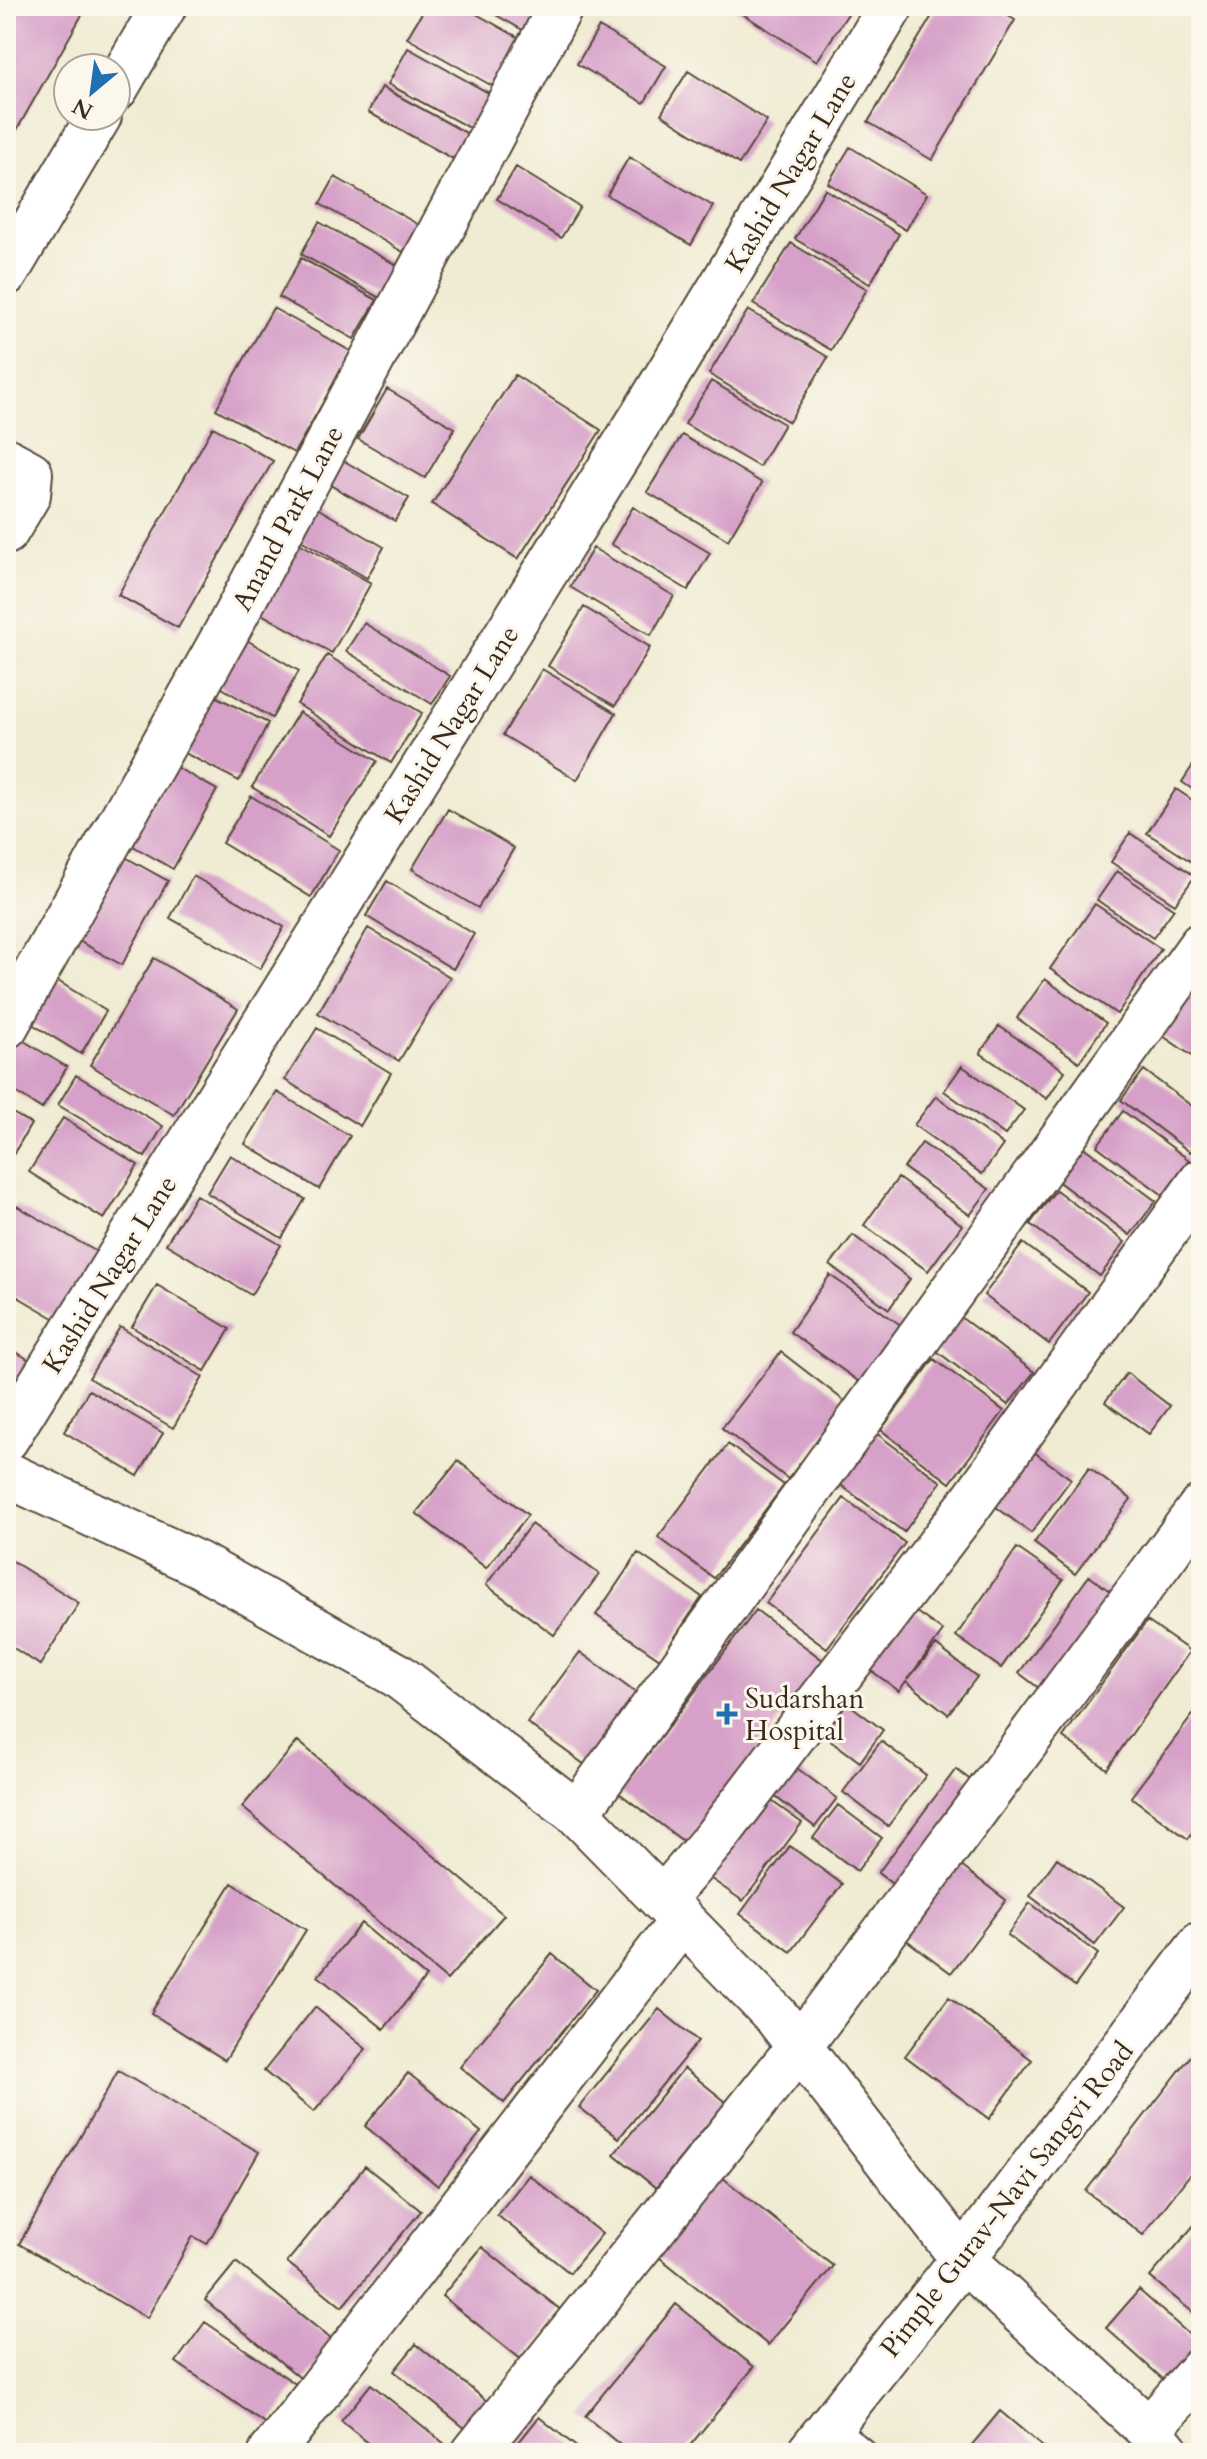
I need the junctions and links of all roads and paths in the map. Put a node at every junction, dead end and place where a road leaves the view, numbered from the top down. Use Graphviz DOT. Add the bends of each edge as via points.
graph roads {
  1 [pos="164,6"];
  2 [pos="561,6"];
  3 [pos="891,6"];
  4 [pos="132,61"];
  5 [pos="90,132"];
  6 [pos="6,273"];
  7 [pos="6,460"];
  8 [pos="6,532"];
  9 [pos="1201,945"];
  10 [pos="6,1026"];
  11 [pos="1201,1182"];
  12 [pos="6,1439"];
  13 [pos="6,1474"];
  14 [pos="1201,1507"];
  15 [pos="577,1813"];
  16 [pos="672,1910"];
  17 [pos="1201,1944"];
  18 [pos="799,2047"];
  19 [pos="963,2259"];
  20 [pos="1201,2370"];
  21 [pos="1158,2442"];
  22 [pos="833,2444"];
  23 [pos="271,2453"];
  24 [pos="474,2453"];
  1 -- 4 [label="street"];
  2 -- 10 [label="street, Anand Park Lane" via="226,633"];
  3 -- 12 [label="street, Kashid Nagar Lane" via="653,399"];
  5 -- 6 [label="street"];
  7 -- 8 [label="street" via="30,473 28,495"];
  9 -- 15 [label="street"];
  11 -- 16 [label="street" via="968,1507 726,1825"];
  13 -- 15 [label="street" via="198,1564 397,1675"];
  14 -- 18 [label="street"];
  15 -- 16 [label="street"];
  16 -- 18 [label="street" via="775,2015"];
  16 -- 23 [label="street"];
  17 -- 19 [label="street, Pimple Gurav-Navi Sangvi Road"];
  18 -- 19 [label="street"];
  18 -- 24 [label="street"];
  19 -- 21 [label="street"];
  19 -- 22 [label="street, Pimple Gurav-Navi Sangvi Road"];
  20 -- 21 [label="street"];
}
